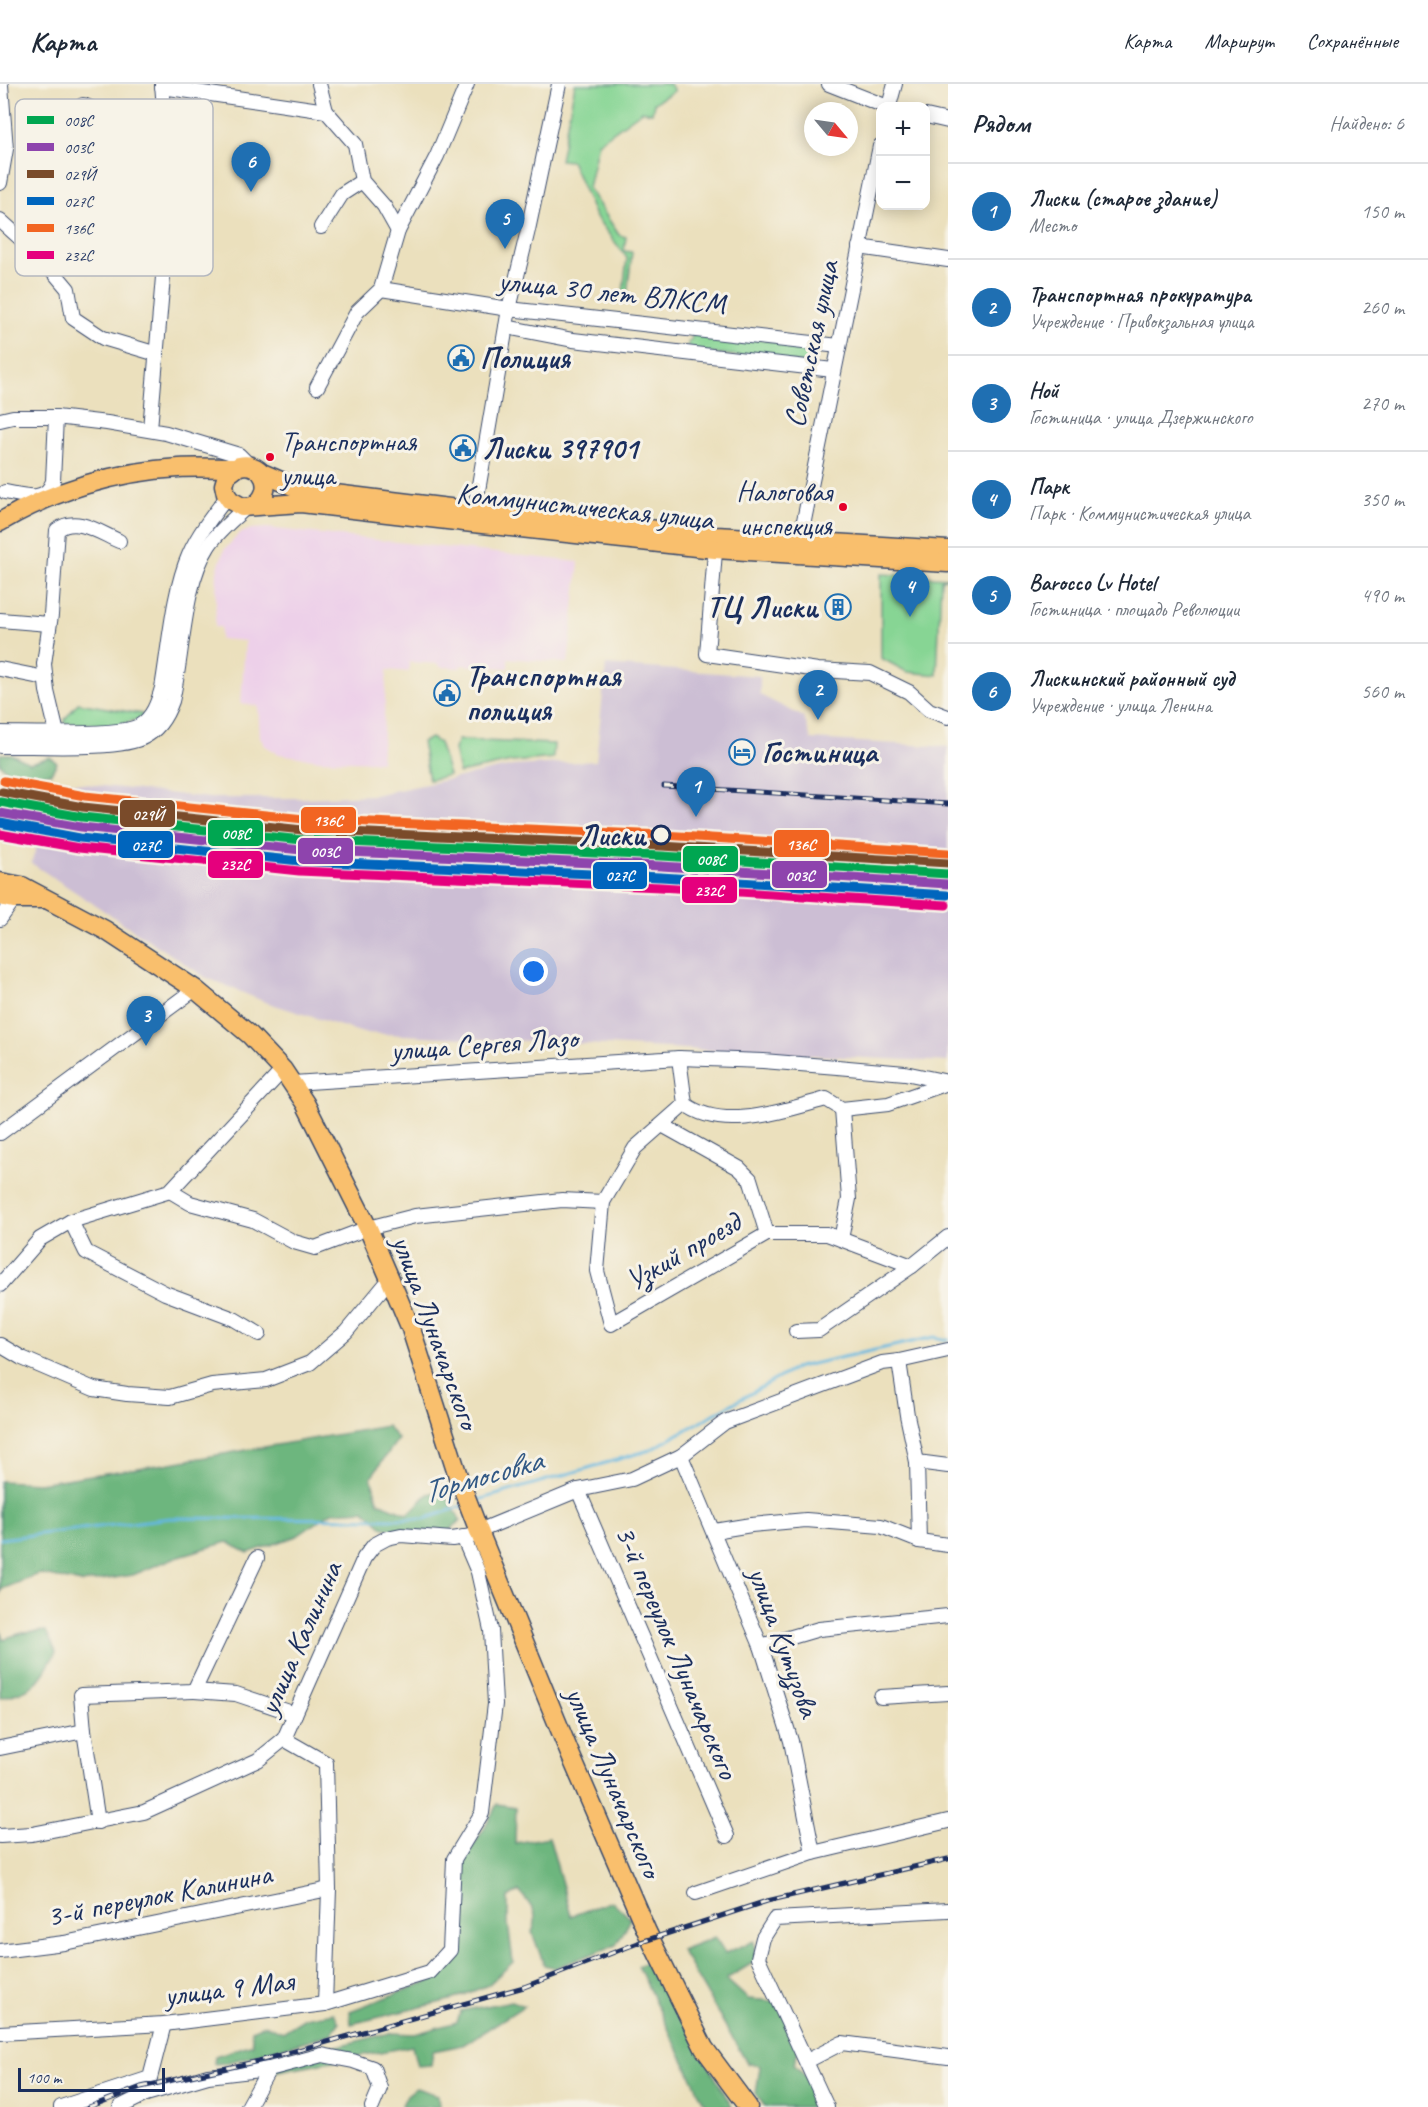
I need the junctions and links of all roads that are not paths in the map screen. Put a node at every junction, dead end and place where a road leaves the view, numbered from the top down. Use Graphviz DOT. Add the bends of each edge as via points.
graph roads {
  1 [pos="319,84"];
  2 [pos="467,84"];
  3 [pos="559,84"];
  4 [pos="829,84"];
  5 [pos="895,84"];
  6 [pos="1,85"];
  7 [pos="162,86"];
  8 [pos="876,102"];
  9 [pos="888,102"];
  10 [pos="330,115"];
  11 [pos="930,117"];
  12 [pos="948,121"];
  13 [pos="878,156"];
  14 [pos="362,181"];
  15 [pos="0,183"];
  16 [pos="0,220"];
  17 [pos="321,227"];
  18 [pos="398,231"];
  19 [pos="15,234"];
  20 [pos="859,247"];
  21 [pos="948,260"];
  22 [pos="57,276"];
  23 [pos="163,276"];
  24 [pos="381,289"];
  25 [pos="509,309"];
  26 [pos="506,327"];
  27 [pos="839,346"];
  28 [pos="157,354"];
  29 [pos="833,370"];
  30 [pos="317,387"];
  31 [pos="56,417"];
  32 [pos="0,420"];
  33 [pos="150,429"];
  34 [pos="180,468"];
  35 [pos="248,469"];
  36 [pos="6,492"];
  37 [pos="226,494"];
  38 [pos="249,506"];
  39 [pos="474,517"];
  40 [pos="0,522"];
  41 [pos="119,541"];
  42 [pos="716,542"];
  43 [pos="798,547"];
  44 [pos="948,550"];
  45 [pos="948,563"];
  46 [pos="0,620"];
  47 [pos="49,624"];
  48 [pos="0,669"];
  49 [pos="45,678"];
  50 [pos="948,717"];
  51 [pos="0,733"];
  52 [pos="57,733"];
  53 [pos="0,746"];
  54 [pos="0,882"];
  55 [pos="12,894"];
  56 [pos="0,920"];
  57 [pos="195,989"];
  58 [pos="679,1058"];
  59 [pos="288,1076"];
  60 [pos="948,1082"];
  61 [pos="685,1104"];
  62 [pos="842,1109"];
  63 [pos="662,1125"];
  64 [pos="0,1132"];
  65 [pos="170,1191"];
  66 [pos="603,1202"];
  67 [pos="71,1221"];
  68 [pos="368,1228"];
  69 [pos="767,1234"];
  70 [pos="948,1237"];
  71 [pos="841,1239"];
  72 [pos="912,1266"];
  73 [pos="390,1279"];
  74 [pos="0,1285"];
  75 [pos="796,1331"];
  76 [pos="259,1334"];
  77 [pos="0,1346"];
  78 [pos="948,1350"];
  79 [pos="899,1361"];
  80 [pos="681,1456"];
  81 [pos="917,1462"];
  82 [pos="948,1466"];
  83 [pos="578,1490"];
  84 [pos="918,1524"];
  85 [pos="881,1526"];
  86 [pos="714,1531"];
  87 [pos="474,1534"];
  88 [pos="919,1541"];
  89 [pos="948,1545"];
  90 [pos="257,1558"];
  91 [pos="948,1616"];
  92 [pos="761,1646"];
  93 [pos="195,1691"];
  94 [pos="948,1693"];
  95 [pos="882,1697"];
  96 [pos="295,1714"];
  97 [pos="84,1731"];
  98 [pos="285,1739"];
  99 [pos="0,1748"];
  100 [pos="948,1821"];
  101 [pos="98,1822"];
  102 [pos="0,1836"];
  103 [pos="727,1836"];
  104 [pos="813,1853"];
  105 [pos="329,1889"];
  106 [pos="696,1893"];
  107 [pos="948,1910"];
  108 [pos="0,1951"];
  109 [pos="325,2004"];
  110 [pos="164,2024"];
  111 [pos="0,2033"];
  112 [pos="948,2057"];
  113 [pos="807,2061"];
  114 [pos="269,2069"];
  115 [pos="242,2072"];
  116 [pos="143,2101"];
  117 [pos="250,2103"];
  118 [pos="62,2107"];
  119 [pos="120,2107"];
  120 [pos="372,2107"];
  121 [pos="748,2107"];
  122 [pos="827,2107"];
  1 -- 10 [label="street"];
  2 -- 18 [label="street" via="437,156"];
  3 -- 25 [label="street"];
  4 -- 8 [label="street"];
  5 -- 9 [label="street"];
  6 -- 15 [label="street" via="6,148"];
  7 -- 10 [label="street"];
  10 -- 14 [label="street" via="355,144"];
  11 -- 12 [label="street"];
  13 -- 20 [label="street, Советская улица"];
  14 -- 17 [label="street" via="342,194"];
  14 -- 18 [label="street" via="384,206"];
  16 -- 19 [label="street"];
  18 -- 24 [label="street"];
  20 -- 21 [label="street"];
  20 -- 27 [label="street, Советская улица"];
  22 -- 28 [label="street" via="68,289 73,318 103,338"];
  23 -- 28 [label="street"];
  24 -- 25 [label="street, улица 30 лет ВЛКСМ"];
  24 -- 30 [label="street" via="357,312"];
  25 -- 26 [label="street"];
  25 -- 27 [label="street, улица 30 лет ВЛКСМ"];
  26 -- 29 [label="street, улица 30 лет ВЛКСМ" via="573,340"];
  26 -- 39 [label="street"];
  27 -- 29 [label="street, Советская улица"];
  28 -- 33 [label="street"];
  29 -- 43 [label="street, Советская улица"];
  31 -- 32 [label="street"];
  31 -- 33 [label="street"];
  31 -- 36 [label="street" via="51,488 34,498"];
  33 -- 35 [label="street" via="238,455"];
  34 -- 35 [label="main road, Коммунистическая улица"];
  34 -- 37 [label="main road"];
  34 -- 40 [label="main road, Коммунистическая улица" via="93,483 60,493"];
  35 -- 37 [label="main road" via="227,475"];
  35 -- 38 [label="main road" via="266,489 262,499"];
  35 -- 39 [label="main road, Коммунистическая улица" via="302,490"];
  37 -- 38 [label="main road" via="237,505"];
  37 -- 52 [label="street" via="188,556 162,688 150,717 131,729"];
  38 -- 39 [label="main road, Коммунистическая улица" via="301,502"];
  38 -- 53 [label="street" via="215,537 200,561 172,701 152,732 134,741 113,744"];
  39 -- 42 [label="main road, Коммунистическая улица"];
  41 -- 47 [label="street" via="78,523 57,530"];
  42 -- 43 [label="main road, Коммунистическая улица"];
  42 -- 50 [label="street" via="707,654 870,673 909,692 929,710"];
  43 -- 44 [label="main road, Коммунистическая улица"];
  43 -- 45 [label="main road, Коммунистическая улица"];
  46 -- 47 [label="street"];
  47 -- 49 [label="street"];
  48 -- 49 [label="street"];
  49 -- 52 [label="street"];
  51 -- 52 [label="street"];
  54 -- 55 [label="main road"];
  55 -- 56 [label="street"];
  55 -- 57 [label="main road, улица Луначарского" via="46,898 105,930"];
  57 -- 59 [label="main road, улица Луначарского" via="250,1035"];
  57 -- 64 [label="street"];
  58 -- 59 [label="street, улица Сергея Лазо"];
  58 -- 60 [label="street, улица Сергея Лазо" via="837,1067 904,1073"];
  58 -- 61 [label="street"];
  59 -- 65 [label="street"];
  59 -- 68 [label="main road, улица Луначарского" via="306,1103"];
  60 -- 62 [label="street, улица Сергея Лазо" via="888,1104"];
  61 -- 62 [label="street, улица Сергея Лазо" via="694,1111 726,1118 772,1114 826,1099"];
  61 -- 63 [label="street"];
  62 -- 71 [label="street" via="849,1199"];
  63 -- 66 [label="street" via="635,1148"];
  63 -- 69 [label="street" via="740,1168 750,1179"];
  65 -- 67 [label="street"];
  65 -- 68 [label="street" via="190,1203 254,1220 294,1242 315,1248"];
  66 -- 68 [label="street" via="562,1200 415,1216"];
  66 -- 69 [label="street, Узкий проезд" via="597,1271 611,1324"];
  67 -- 74 [label="street" via="40,1239"];
  67 -- 76 [label="street" via="86,1252 165,1293 234,1319"];
  68 -- 73 [label="main road, улица Луначарского"];
  69 -- 71 [label="street, Узкий проезд" via="827,1234"];
  70 -- 72 [label="street"];
  71 -- 72 [label="street, Узкий проезд"];
  72 -- 75 [label="street" via="819,1330"];
  73 -- 77 [label="street" via="346,1332 310,1363 266,1380 212,1385 170,1397 94,1389"];
  73 -- 87 [label="main road, улица Луначарского" via="411,1329"];
  78 -- 79 [label="street"];
  79 -- 80 [label="street" via="882,1363 725,1422"];
  79 -- 81 [label="street"];
  80 -- 83 [label="street" via="632,1479"];
  80 -- 86 [label="street, улица Кутузова"];
  81 -- 82 [label="street"];
  81 -- 84 [label="street"];
  83 -- 87 [label="street"];
  83 -- 103 [label="street, 3-й переулок Луначарского"];
  84 -- 85 [label="street"];
  84 -- 88 [label="street"];
  85 -- 86 [label="street" via="806,1520"];
  85 -- 88 [label="street"];
  86 -- 92 [label="street, улица Кутузова"];
  87 -- 96 [label="street, улица Калинина" via="452,1539 401,1535 374,1545 364,1558"];
  87 -- 109 [label="street, улица 9 Мая" via="491,1630 495,1704 482,1813 454,1859 450,1950 430,1972"];
  87 -- 121 [label="main road, улица Луначарского" via="647,1932 704,2048"];
  88 -- 89 [label="street"];
  90 -- 93 [label="street"];
  91 -- 92 [label="street" via="819,1629"];
  92 -- 104 [label="street, улица Кутузова" via="791,1741"];
  93 -- 96 [label="street" via="236,1694"];
  93 -- 97 [label="street" via="81,1695"];
  94 -- 95 [label="street"];
  96 -- 98 [label="street, улица Калинина"];
  97 -- 99 [label="street"];
  97 -- 101 [label="street"];
  98 -- 101 [label="street, улица Калинина" via="258,1760 203,1786 144,1812"];
  98 -- 105 [label="street" via="326,1763"];
  100 -- 104 [label="street"];
  101 -- 102 [label="street, улица Калинина"];
  104 -- 106 [label="street"];
  105 -- 108 [label="street, 3-й переулок Калинина" via="64,1943"];
  105 -- 109 [label="street"];
  107 -- 113 [label="street" via="775,1919 763,1938 758,1958"];
  109 -- 110 [label="street, улица 9 Мая"];
  110 -- 111 [label="street, улица 9 Мая"];
  110 -- 118 [label="street" via="150,2078"];
  112 -- 113 [label="street" via="842,2043"];
  113 -- 122 [label="street"];
  114 -- 115 [label="street"];
  114 -- 117 [label="street"];
  114 -- 120 [label="street" via="322,2055 373,2068 380,2088"];
  115 -- 116 [label="street" via="208,2076"];
  115 -- 117 [label="street"];
  116 -- 119 [label="street"];
}
